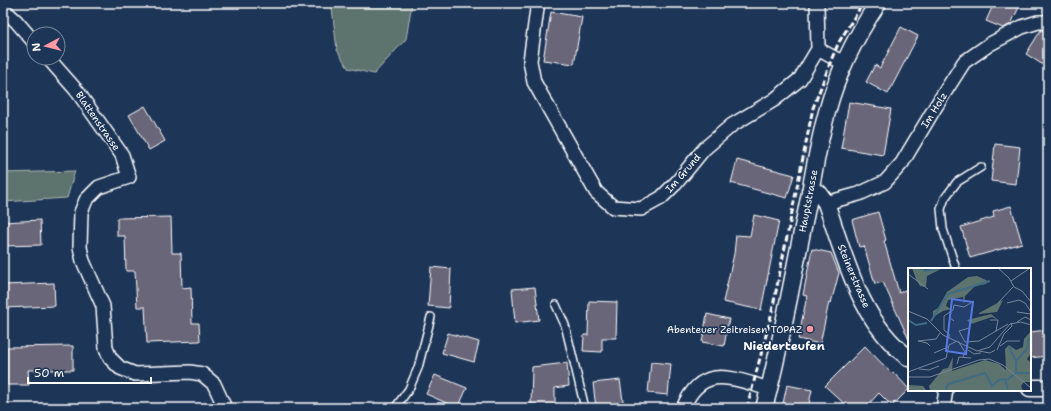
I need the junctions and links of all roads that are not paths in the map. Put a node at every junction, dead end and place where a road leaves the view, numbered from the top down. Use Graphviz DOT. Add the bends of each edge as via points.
graph roads {
  1 [pos="817,3"];
  2 [pos="878,3"];
  3 [pos="3,9"];
  4 [pos="537,9"];
  5 [pos="1048,22"];
  6 [pos="26,33"];
  7 [pos="818,49"];
  8 [pos="845,64"];
  9 [pos="55,66"];
  10 [pos="981,167"];
  11 [pos="810,191"];
  12 [pos="826,203"];
  13 [pos="956,268"];
  14 [pos="556,305"];
  15 [pos="431,317"];
  16 [pos="908,357"];
  17 [pos="1031,388"];
  18 [pos="1048,388"];
  19 [pos="769,389"];
  20 [pos="946,391"];
  21 [pos="225,408"];
  22 [pos="395,408"];
  23 [pos="585,408"];
  24 [pos="682,408"];
  25 [pos="764,408"];
  26 [pos="943,408"];
  1 -- 7 [label="street"];
  2 -- 8 [label="street, Hauptstrasse"];
  3 -- 6 [label="street"];
  4 -- 7 [label="street, Im Grund" via="530,62 534,82 596,192 613,207 640,210 661,198 678,182 704,149 732,125 774,100 800,78"];
  5 -- 12 [label="street, Im Holz" via="1022,27 964,62 902,163 885,182 859,194"];
  7 -- 8 [label="street"];
  8 -- 11 [label="street, Hauptstrasse" via="827,112"];
  9 -- 21 [label="street, Blattenstrasse" via="77,91 122,155 129,176 99,188 86,200 81,212 80,247 83,261 103,306 106,348 110,358 120,368 135,374 202,374 214,384"];
  10 -- 13 [label="lane" via="958,182 945,198 941,209 943,229"];
  11 -- 12 [label="street" via="819,193"];
  11 -- 19 [label="street, Hauptstrasse"];
  12 -- 16 [label="street, Steinerstrasse" via="861,297 885,336"];
  14 -- 23 [label="lane" via="565,325"];
  15 -- 22 [label="lane" via="418,368 409,389"];
  17 -- 18 [label="street"];
  19 -- 24 [label="street" via="731,378 711,378 697,385"];
  19 -- 25 [label="street, Hauptstrasse"];
  20 -- 26 [label="street"];
}
